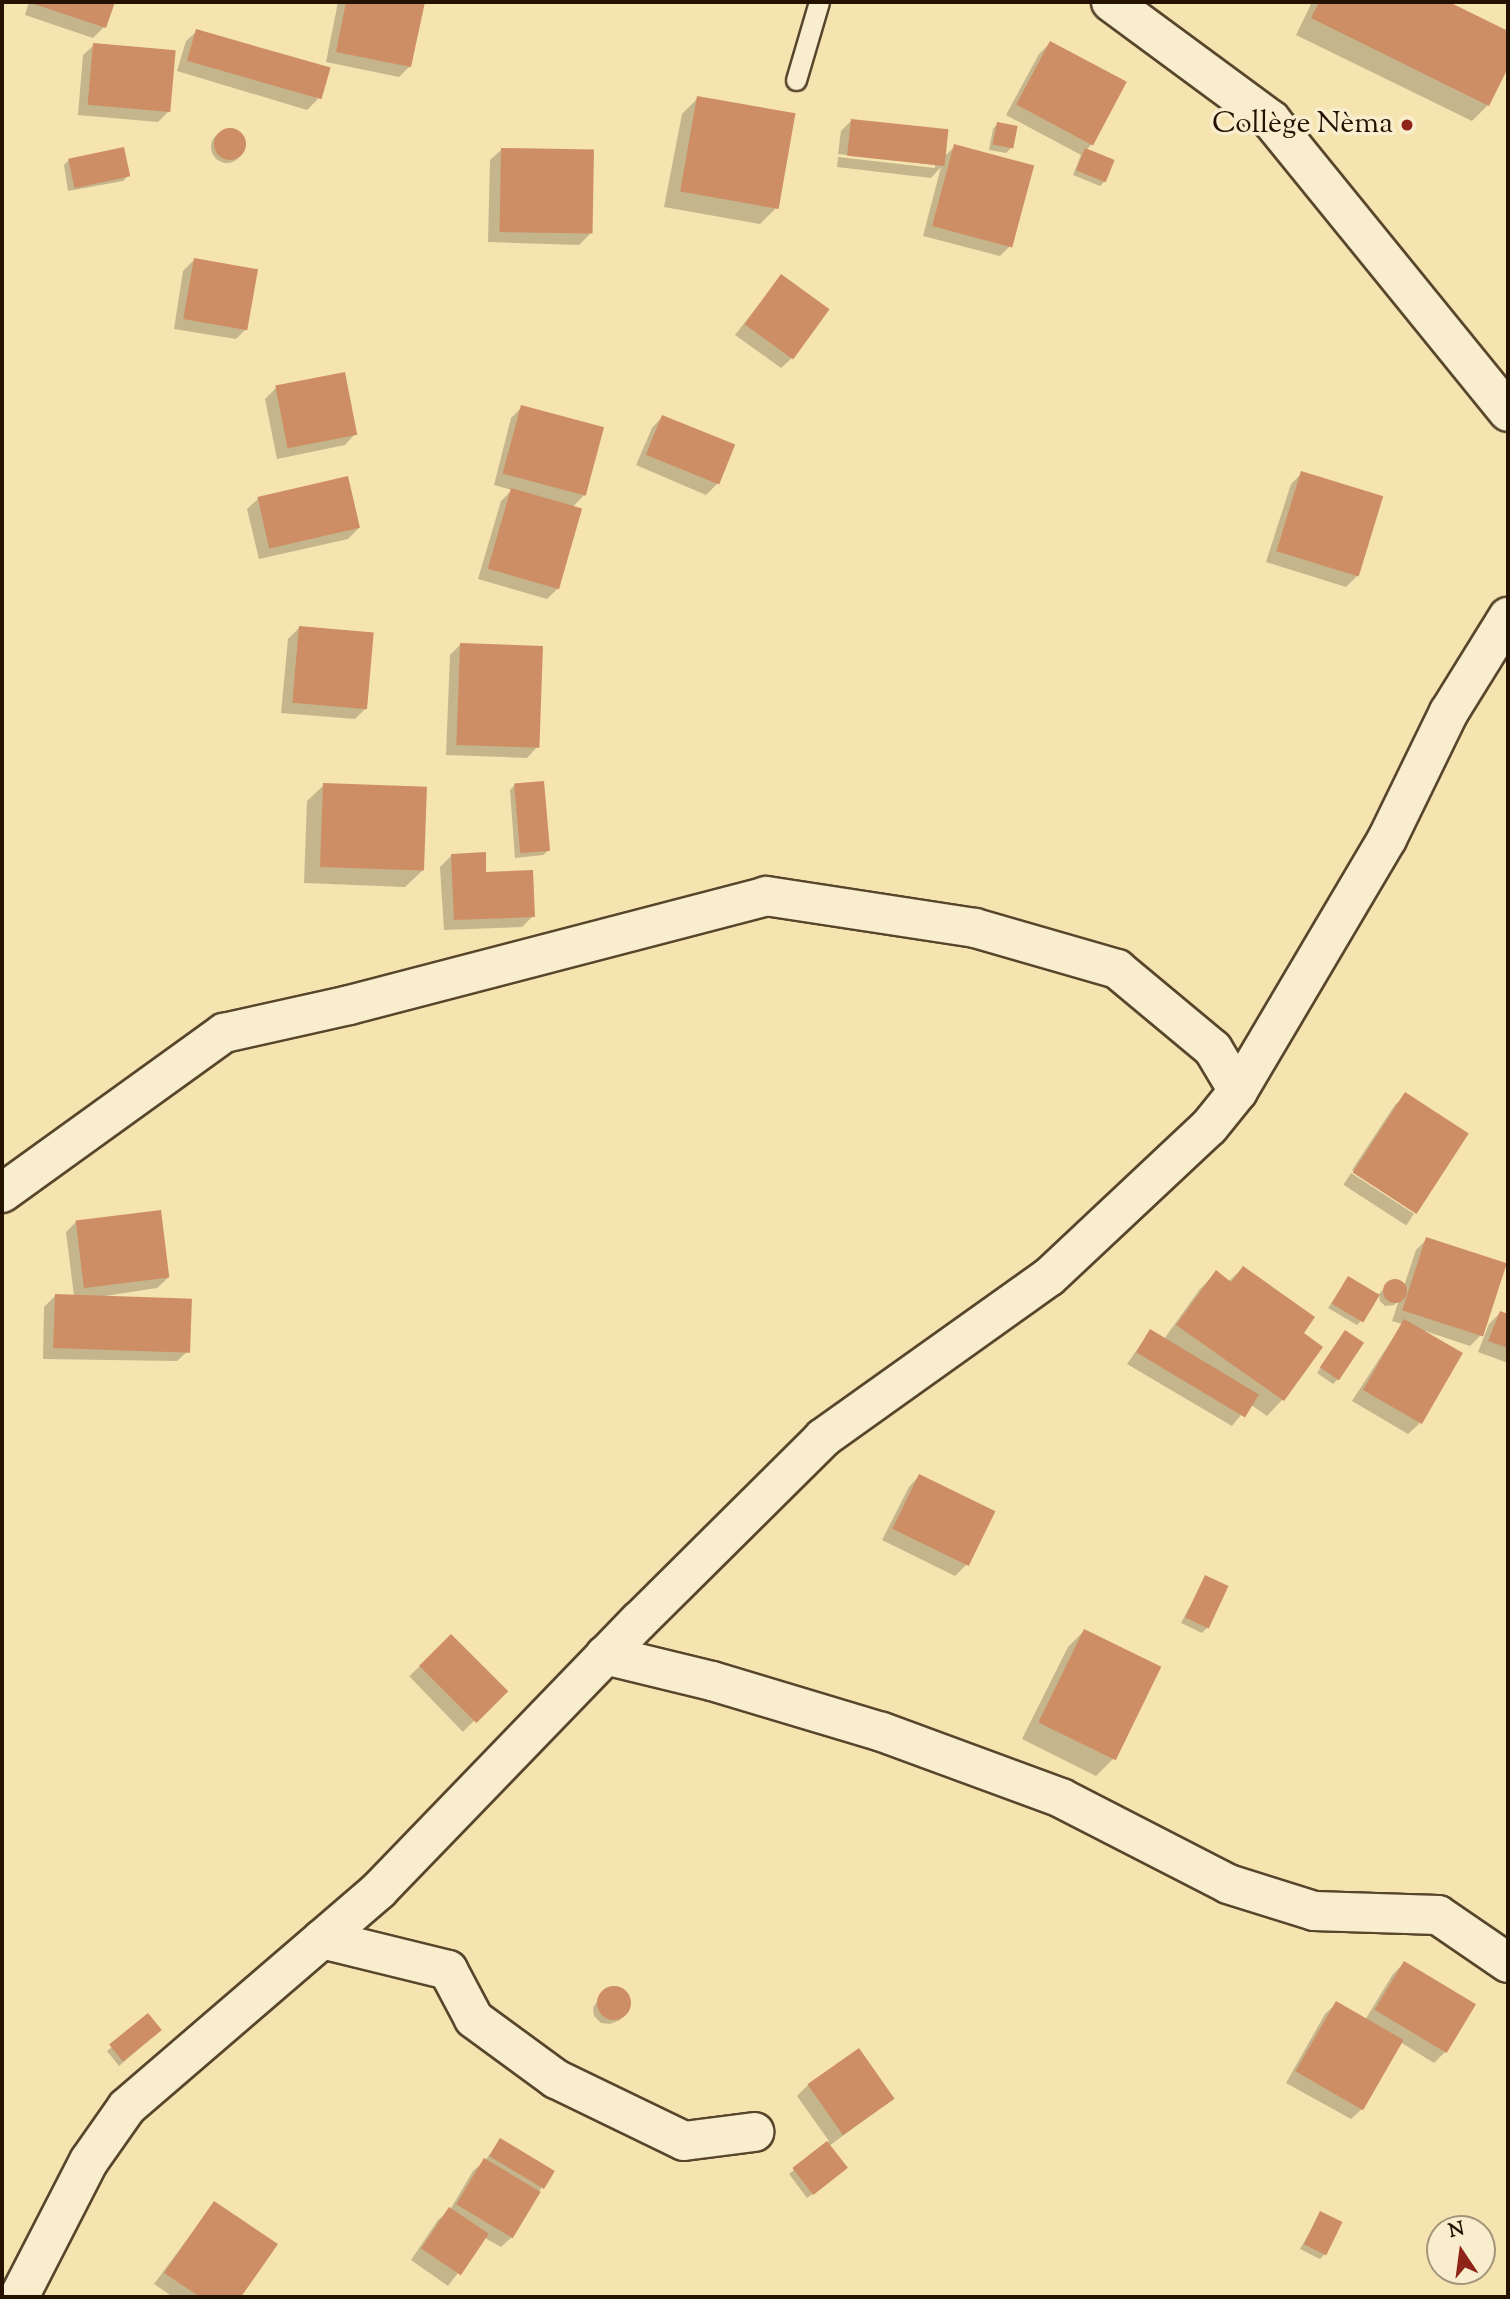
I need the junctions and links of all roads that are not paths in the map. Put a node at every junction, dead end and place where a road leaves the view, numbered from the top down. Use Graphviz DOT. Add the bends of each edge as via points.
graph roads {
  1 [pos="819,2"];
  2 [pos="1111,2"];
  3 [pos="796,80"];
  4 [pos="1508,412"];
  5 [pos="1508,617"];
  6 [pos="1238,1091"];
  7 [pos="2,1193"];
  8 [pos="605,1656"];
  9 [pos="322,1939"];
  10 [pos="1508,1963"];
  11 [pos="754,2132"];
  12 [pos="19,2297"];
  1 -- 3 [label="lane"];
  2 -- 4 [label="street" via="1271,120"];
  5 -- 6 [label="street" via="1449,712 1387,839"];
  6 -- 7 [label="street" via="1213,1049 1117,970 975,928 766,896 224,1032"];
  6 -- 8 [label="street" via="1209,1127 1049,1277 823,1438"];
  8 -- 9 [label="street" via="379,1890"];
  8 -- 10 [label="street" via="712,1681 895,1736 1061,1798 1228,1884 1314,1911 1438,1915"];
  9 -- 11 [label="street" via="448,1970 474,2019 556,2079 684,2140"];
  9 -- 12 [label="street" via="127,2107 89,2161"];
}
